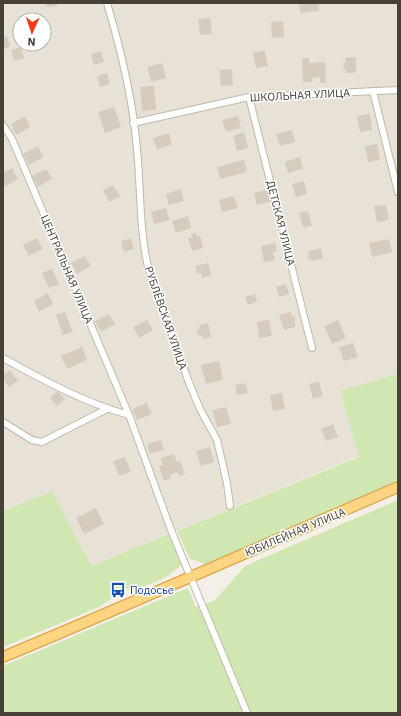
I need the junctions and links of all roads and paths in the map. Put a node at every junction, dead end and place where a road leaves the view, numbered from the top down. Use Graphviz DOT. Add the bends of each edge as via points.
graph roads {
  1 [pos="107,3"];
  2 [pos="398,90"];
  3 [pos="374,91"];
  4 [pos="249,97"];
  5 [pos="133,123"];
  6 [pos="3,125"];
  7 [pos="398,192"];
  8 [pos="312,348"];
  9 [pos="3,358"];
  10 [pos="107,409"];
  11 [pos="130,415"];
  12 [pos="3,422"];
  13 [pos="398,487"];
  14 [pos="230,506"];
  15 [pos="191,576"];
  16 [pos="3,657"];
  17 [pos="248,713"];
  1 -- 5 [label="street, РУБЛЁВСКАЯ УЛИЦА" via="120,46"];
  2 -- 3 [label="street, ШКОЛЬНАЯ УЛИЦА"];
  3 -- 4 [label="street, ШКОЛЬНАЯ УЛИЦА"];
  3 -- 7 [label="street"];
  4 -- 5 [label="street, ШКОЛЬНАЯ УЛИЦА"];
  4 -- 8 [label="street, ДЕТСКАЯ УЛИЦА"];
  5 -- 14 [label="street, РУБЛЁВСКАЯ УЛИЦА" via="138,154 143,248 188,380 217,440 228,483"];
  6 -- 11 [label="street, ЦЕНТРАЛЬНАЯ УЛИЦА" via="12,139"];
  9 -- 10 [label="street"];
  10 -- 11 [label="street"];
  10 -- 12 [label="street" via="42,442 32,440"];
  11 -- 15 [label="street, ЦЕНТРАЛЬНАЯ УЛИЦА" via="171,530"];
  13 -- 15 [label="highway, ЮБИЛЕЙНАЯ УЛИЦА"];
  15 -- 16 [label="highway, ЮБИЛЕЙНАЯ УЛИЦА"];
  15 -- 17 [label="street, ЦЕНТРАЛЬНАЯ УЛИЦА"];
}
